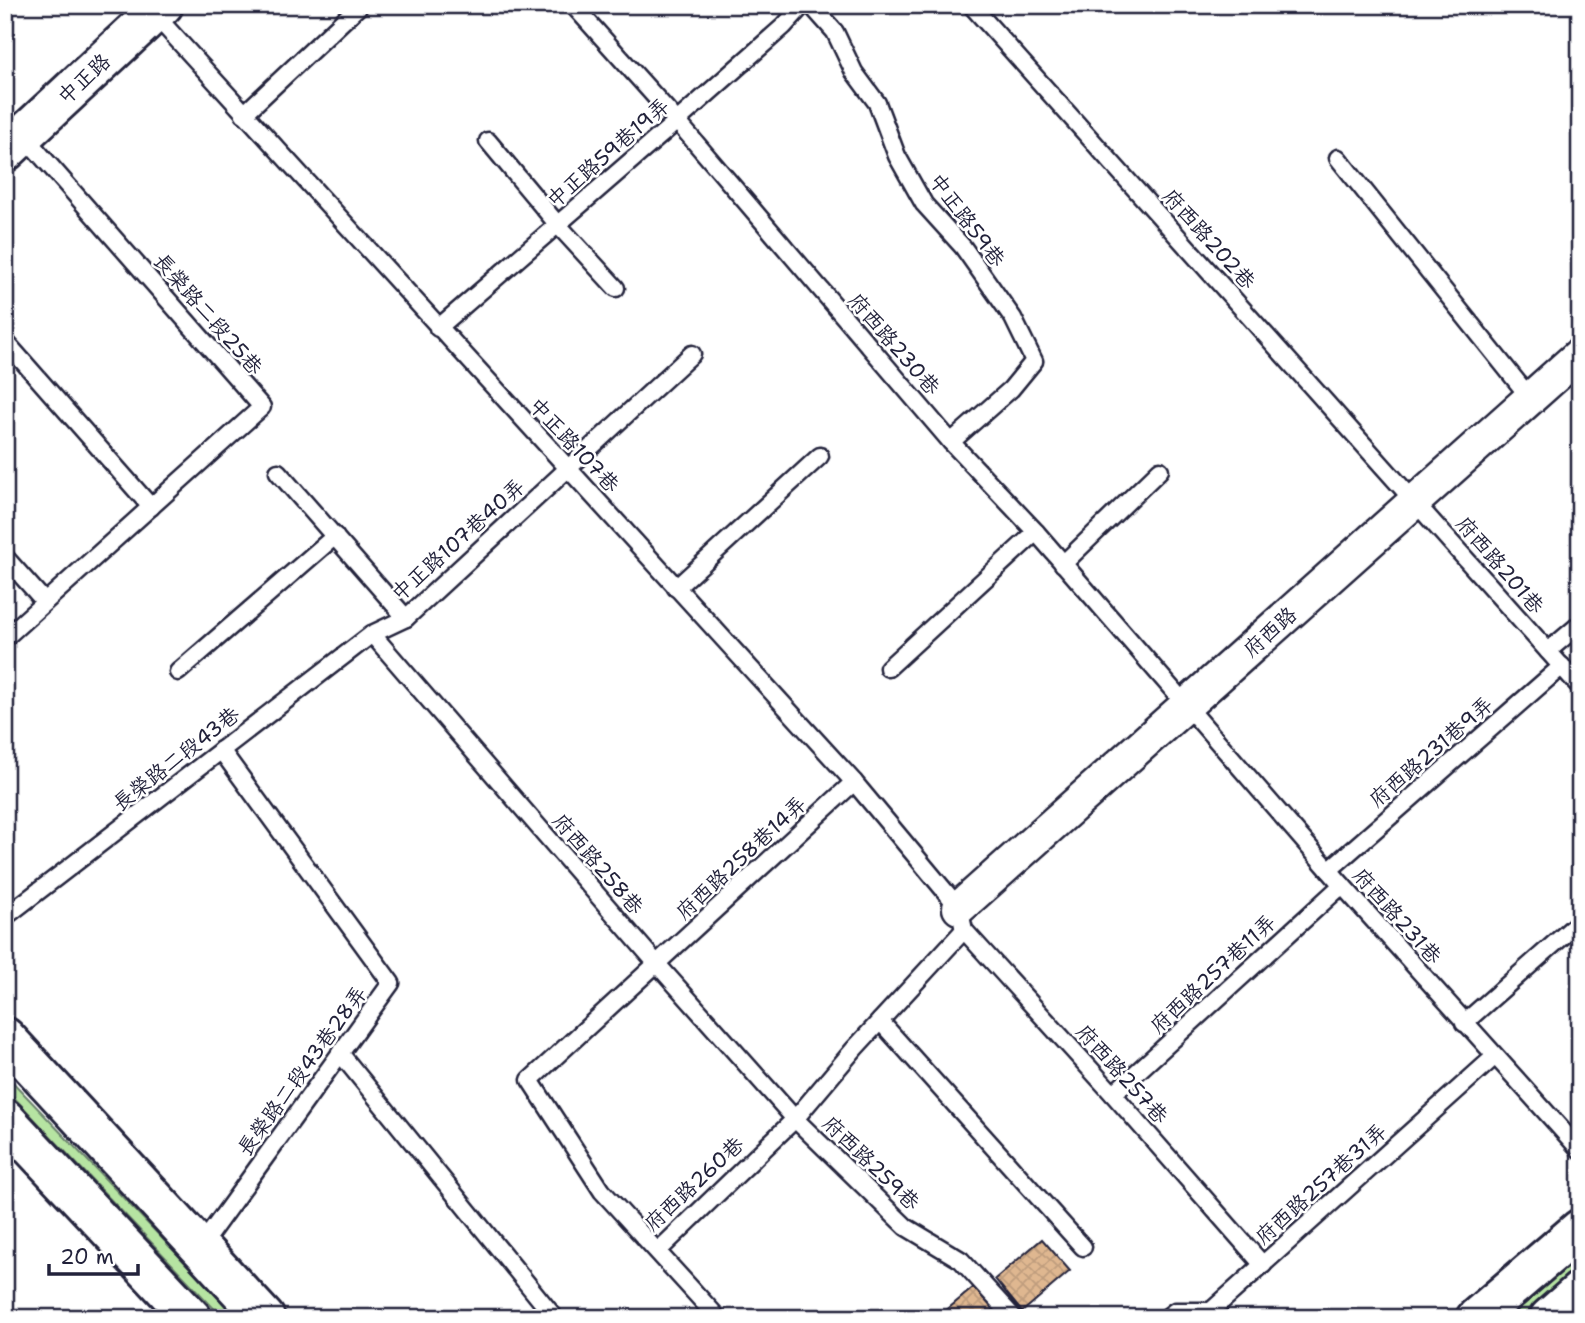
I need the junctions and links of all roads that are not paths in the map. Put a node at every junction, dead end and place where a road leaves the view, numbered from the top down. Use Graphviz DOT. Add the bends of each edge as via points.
graph roads {
  1 [pos="359,5"];
  2 [pos="573,5"];
  3 [pos="803,5"];
  4 [pos="811,5"];
  5 [pos="971,5"];
  6 [pos="155,8"];
  7 [pos="244,114"];
  8 [pos="677,121"];
  9 [pos="488,141"];
  10 [pos="15,144"];
  11 [pos="1338,158"];
  12 [pos="558,225"];
  13 [pos="616,288"];
  14 [pos="438,328"];
  15 [pos="5,341"];
  16 [pos="692,354"];
  17 [pos="1580,354"];
  18 [pos="1530,398"];
  19 [pos="951,442"];
  20 [pos="820,456"];
  21 [pos="567,470"];
  22 [pos="1160,470"];
  23 [pos="278,472"];
  24 [pos="1416,502"];
  25 [pos="151,508"];
  26 [pos="1036,532"];
  27 [pos="335,536"];
  28 [pos="5,557"];
  29 [pos="1063,564"];
  30 [pos="676,588"];
  31 [pos="45,603"];
  32 [pos="406,618"];
  33 [pos="1580,624"];
  34 [pos="372,634"];
  35 [pos="5,638"];
  36 [pos="1548,651"];
  37 [pos="1562,666"];
  38 [pos="888,668"];
  39 [pos="178,672"];
  40 [pos="1580,687"];
  41 [pos="1186,706"];
  42 [pos="221,750"];
  43 [pos="854,782"];
  44 [pos="1329,870"];
  45 [pos="1342,885"];
  46 [pos="5,917"];
  47 [pos="961,919"];
  48 [pos="1580,921"];
  49 [pos="657,964"];
  50 [pos="880,1021"];
  51 [pos="1464,1023"];
  52 [pos="5,1037"];
  53 [pos="340,1053"];
  54 [pos="1494,1057"];
  55 [pos="1114,1094"];
  56 [pos="5,1119"];
  57 [pos="795,1119"];
  58 [pos="1580,1150"];
  59 [pos="1580,1229"];
  60 [pos="201,1246"];
  61 [pos="1083,1247"];
  62 [pos="658,1251"];
  63 [pos="1263,1265"];
  64 [pos="1580,1291"];
  65 [pos="192,1318"];
  66 [pos="265,1318"];
  67 [pos="555,1318"];
  68 [pos="718,1318"];
  69 [pos="1014,1318"];
  70 [pos="1166,1318"];
  71 [pos="1476,1318"];
  72 [pos="1549,1318"];
  1 -- 7 [label="lane"];
  2 -- 8 [label="lane, 府西路230巷"];
  3 -- 8 [label="lane, 中正路59巷19弄"];
  4 -- 19 [label="lane, 中正路59巷" via="835,32 854,72 877,103 897,156 924,204 963,247 1013,318 1034,361 1011,389"];
  5 -- 24 [label="lane, 府西路202巷"];
  6 -- 7 [label="lane, 中正路107巷"];
  6 -- 10 [label="main road, 中正路"];
  7 -- 14 [label="lane, 中正路107巷"];
  8 -- 12 [label="lane, 中正路59巷19弄"];
  8 -- 19 [label="lane, 府西路230巷"];
  9 -- 12 [label="lane"];
  10 -- 25 [label="lane, 長榮路二段25巷" via="262,407"];
  11 -- 18 [label="lane"];
  12 -- 13 [label="lane"];
  12 -- 14 [label="lane, 中正路59巷19弄"];
  14 -- 21 [label="lane, 中正路107巷"];
  15 -- 25 [label="lane"];
  16 -- 21 [label="lane, 中正路107巷40弄"];
  17 -- 18 [label="street, 府西路"];
  18 -- 24 [label="street, 府西路"];
  19 -- 26 [label="lane, 府西路230巷"];
  20 -- 30 [label="lane"];
  21 -- 30 [label="lane, 中正路107巷"];
  21 -- 32 [label="lane, 中正路107巷40弄"];
  22 -- 29 [label="lane"];
  23 -- 27 [label="lane"];
  24 -- 36 [label="lane, 府西路201巷"];
  24 -- 41 [label="street, 府西路"];
  25 -- 31 [label="lane, 長榮路二段25巷"];
  26 -- 29 [label="lane, 府西路230巷"];
  26 -- 38 [label="lane"];
  27 -- 32 [label="lane"];
  27 -- 39 [label="lane"];
  28 -- 31 [label="lane"];
  29 -- 41 [label="lane, 府西路230巷"];
  30 -- 43 [label="lane, 中正路107巷"];
  31 -- 35 [label="lane, 長榮路二段25巷"];
  32 -- 34 [label="lane, 中正路107巷40弄"];
  33 -- 36 [label="lane"];
  34 -- 42 [label="lane, 長榮路二段43巷"];
  34 -- 49 [label="lane, 府西路258巷"];
  36 -- 37 [label="lane, 府西路201巷"];
  37 -- 40 [label="lane, 府西路201巷"];
  37 -- 44 [label="lane, 府西路231巷9弄"];
  41 -- 44 [label="lane, 府西路231巷"];
  41 -- 47 [label="street, 府西路"];
  42 -- 46 [label="lane, 長榮路二段43巷"];
  42 -- 53 [label="lane, 長榮路二段43巷28弄" via="391,983"];
  43 -- 47 [label="lane, 中正路107巷"];
  43 -- 49 [label="lane, 府西路258巷14弄"];
  44 -- 45 [label="lane, 府西路231巷"];
  45 -- 51 [label="lane, 府西路231巷"];
  45 -- 55 [label="lane, 府西路257巷11弄"];
  47 -- 50 [label="lane, 府西路260巷"];
  47 -- 55 [label="lane, 府西路257巷"];
  48 -- 51 [label="lane"];
  49 -- 57 [label="lane, 府西路258巷"];
  49 -- 62 [label="lane, 府西路260巷" via="530,1080 602,1191"];
  50 -- 57 [label="lane, 府西路260巷"];
  50 -- 61 [label="lane"];
  51 -- 54 [label="lane, 府西路231巷"];
  52 -- 60 [label="main road"];
  53 -- 60 [label="lane, 長榮路二段43巷28弄"];
  53 -- 67 [label="lane"];
  54 -- 58 [label="lane, 府西路231巷"];
  54 -- 63 [label="lane, 府西路257巷31弄"];
  55 -- 63 [label="lane, 府西路257巷"];
  56 -- 65 [label="main road"];
  57 -- 62 [label="lane, 府西路260巷"];
  57 -- 69 [label="lane, 府西路259巷" via="906,1227 961,1260"];
  59 -- 71 [label="main road"];
  60 -- 66 [label="main road"];
  62 -- 68 [label="lane"];
  63 -- 70 [label="lane, 府西路257巷31弄" via="1211,1311 1175,1311"];
  64 -- 72 [label="main road"];
}
